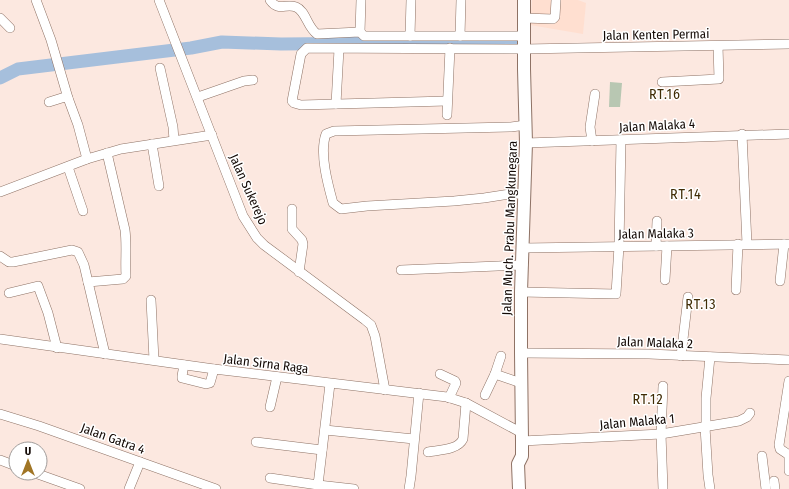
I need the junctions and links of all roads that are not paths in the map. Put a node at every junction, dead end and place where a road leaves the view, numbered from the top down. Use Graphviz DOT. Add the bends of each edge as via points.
graph roads {
  1 [pos="36,0"];
  2 [pos="159,0"];
  3 [pos="270,0"];
  4 [pos="361,0"];
  5 [pos="411,0"];
  6 [pos="461,0"];
  7 [pos="524,0"];
  8 [pos="556,0"];
  9 [pos="295,3"];
  10 [pos="0,18"];
  11 [pos="524,18"];
  12 [pos="10,28"];
  13 [pos="360,32"];
  14 [pos="410,36"];
  15 [pos="460,36"];
  16 [pos="524,36"];
  17 [pos="789,44"];
  18 [pos="718,46"];
  19 [pos="450,48"];
  20 [pos="339,49"];
  21 [pos="524,49"];
  22 [pos="160,68"];
  23 [pos="253,80"];
  24 [pos="662,82"];
  25 [pos="595,94"];
  26 [pos="198,97"];
  27 [pos="68,98"];
  28 [pos="447,101"];
  29 [pos="49,102"];
  30 [pos="336,104"];
  31 [pos="447,115"];
  32 [pos="526,125"];
  33 [pos="742,134"];
  34 [pos="789,134"];
  35 [pos="212,135"];
  36 [pos="174,140"];
  37 [pos="621,140"];
  38 [pos="592,141"];
  39 [pos="526,143"];
  40 [pos="152,144"];
  41 [pos="107,153"];
  42 [pos="87,159"];
  43 [pos="68,167"];
  44 [pos="159,186"];
  45 [pos="0,192"];
  46 [pos="524,194"];
  47 [pos="292,210"];
  48 [pos="83,211"];
  49 [pos="657,221"];
  50 [pos="742,244"];
  51 [pos="787,244"];
  52 [pos="619,246"];
  53 [pos="656,246"];
  54 [pos="667,246"];
  55 [pos="523,248"];
  56 [pos="0,256"];
  57 [pos="523,265"];
  58 [pos="401,270"];
  59 [pos="299,272"];
  60 [pos="665,280"];
  61 [pos="780,281"];
  62 [pos="88,282"];
  63 [pos="736,290"];
  64 [pos="521,292"];
  65 [pos="9,293"];
  66 [pos="688,297"];
  67 [pos="151,300"];
  68 [pos="0,339"];
  69 [pos="57,348"];
  70 [pos="520,352"];
  71 [pos="105,354"];
  72 [pos="501,356"];
  73 [pos="681,356"];
  74 [pos="710,357"];
  75 [pos="154,360"];
  76 [pos="789,360"];
  77 [pos="184,365"];
  78 [pos="214,369"];
  79 [pos="440,374"];
  80 [pos="494,374"];
  81 [pos="277,377"];
  82 [pos="789,381"];
  83 [pos="521,383"];
  84 [pos="330,384"];
  85 [pos="663,386"];
  86 [pos="385,390"];
  87 [pos="419,393"];
  88 [pos="486,396"];
  89 [pos="449,398"];
  90 [pos="466,403"];
  91 [pos="270,407"];
  92 [pos="750,413"];
  93 [pos="0,414"];
  94 [pos="706,427"];
  95 [pos="325,430"];
  96 [pos="661,434"];
  97 [pos="522,437"];
  98 [pos="414,439"];
  99 [pos="256,442"];
  100 [pos="322,450"];
  101 [pos="428,452"];
  102 [pos="522,456"];
  103 [pos="762,456"];
  104 [pos="140,462"];
  105 [pos="789,471"];
  106 [pos="48,478"];
  107 [pos="270,478"];
  108 [pos="318,485"];
  109 [pos="80,489"];
  110 [pos="129,489"];
  111 [pos="216,489"];
  112 [pos="354,489"];
  113 [pos="409,489"];
  114 [pos="519,489"];
  115 [pos="526,489"];
  116 [pos="663,489"];
  117 [pos="710,489"];
  118 [pos="766,489"];
  1 -- 27 [label="street" via="48,30"];
  2 -- 26 [label="street, Jalan Sukerejo"];
  3 -- 9 [label="street" via="279,7"];
  4 -- 13 [label="street"];
  5 -- 14 [label="street"];
  6 -- 15 [label="street"];
  7 -- 11 [label="main road, Jalan Much. Prabu Mangkunegara"];
  8 -- 11 [label="street" via="553,19"];
  9 -- 13 [label="street" via="317,34"];
  10 -- 12 [label="street"];
  11 -- 16 [label="main road, Jalan Much. Prabu Mangkunegara"];
  13 -- 14 [label="street" via="364,36"];
  14 -- 15 [label="street"];
  15 -- 16 [label="street"];
  16 -- 21 [label="main road, Jalan Much. Prabu Mangkunegara"];
  17 -- 18 [label="street, Jalan Kenten Permai"];
  18 -- 21 [label="street, Jalan Kenten Permai"];
  18 -- 24 [label="street" via="719,79"];
  19 -- 20 [label="street, Jalan Kenten Permai"];
  19 -- 21 [label="street, Jalan Kenten Permai"];
  19 -- 28 [label="street"];
  20 -- 30 [label="street"];
  20 -- 30 [label="street, Jalan Kenten Permai" via="304,50 301,54 292,101 301,105"];
  21 -- 32 [label="main road, Jalan Much. Prabu Mangkunegara"];
  22 -- 36 [label="street"];
  23 -- 26 [label="street"];
  25 -- 38 [label="street" via="590,127"];
  26 -- 35 [label="street, Jalan Sukerejo"];
  27 -- 29 [label="street"];
  27 -- 42 [label="street"];
  28 -- 30 [label="street"];
  28 -- 31 [label="street"];
  32 -- 39 [label="main road, Jalan Much. Prabu Mangkunegara"];
  32 -- 46 [label="street" via="334,131 326,134 324,140 327,177 333,203 341,209"];
  33 -- 34 [label="street, Jalan Malaka 4"];
  33 -- 37 [label="street, Jalan Malaka 4"];
  33 -- 50 [label="street"];
  35 -- 36 [label="street"];
  35 -- 59 [label="street, Jalan Sukerejo" via="243,216 264,245"];
  36 -- 40 [label="street"];
  37 -- 38 [label="street, Jalan Malaka 4"];
  37 -- 52 [label="street"];
  38 -- 39 [label="street, Jalan Malaka 4"];
  39 -- 46 [label="main road, Jalan Much. Prabu Mangkunegara"];
  40 -- 41 [label="street"];
  40 -- 44 [label="street"];
  41 -- 42 [label="street"];
  41 -- 62 [label="street" via="125,230 126,276 123,279"];
  42 -- 43 [label="street"];
  43 -- 45 [label="street"];
  43 -- 48 [label="street"];
  46 -- 55 [label="main road, Jalan Much. Prabu Mangkunegara"];
  47 -- 59 [label="street" via="292,229 303,244"];
  49 -- 53 [label="street"];
  50 -- 51 [label="street, Jalan Malaka 3"];
  50 -- 54 [label="street, Jalan Malaka 3"];
  50 -- 63 [label="street"];
  51 -- 61 [label="street"];
  52 -- 53 [label="street, Jalan Malaka 3"];
  52 -- 55 [label="street, Jalan Malaka 3"];
  52 -- 64 [label="street" via="616,294"];
  53 -- 54 [label="street, Jalan Malaka 3"];
  54 -- 60 [label="street"];
  55 -- 57 [label="main road, Jalan Much. Prabu Mangkunegara"];
  56 -- 62 [label="street" via="13,262 74,249 81,258"];
  57 -- 58 [label="street"];
  57 -- 64 [label="main road, Jalan Much. Prabu Mangkunegara"];
  59 -- 86 [label="street, Jalan Sukerejo" via="371,326"];
  62 -- 71 [label="street"];
  64 -- 70 [label="main road, Jalan Much. Prabu Mangkunegara"];
  65 -- 69 [label="street" via="38,286"];
  66 -- 73 [label="street"];
  67 -- 75 [label="street"];
  68 -- 69 [label="street, Jalan Sirna Raga"];
  69 -- 71 [label="street, Jalan Sirna Raga"];
  70 -- 73 [label="street, Jalan Malaka 2"];
  70 -- 83 [label="main road, Jalan Much. Prabu Mangkunegara"];
  71 -- 75 [label="street, Jalan Sirna Raga"];
  72 -- 80 [label="street"];
  73 -- 74 [label="street, Jalan Malaka 2"];
  74 -- 76 [label="street, Jalan Malaka 2"];
  74 -- 94 [label="street"];
  75 -- 77 [label="street, Jalan Sirna Raga"];
  77 -- 78 [label="street, Jalan Sirna Raga"];
  77 -- 78 [label="street" via="182,378 206,384 210,383"];
  78 -- 81 [label="street, Jalan Sirna Raga"];
  79 -- 89 [label="street" via="456,383"];
  80 -- 83 [label="street"];
  80 -- 88 [label="street"];
  81 -- 84 [label="street, Jalan Sirna Raga"];
  81 -- 91 [label="street"];
  82 -- 105 [label="street" via="779,445 780,449 789,455"];
  83 -- 97 [label="main road, Jalan Much. Prabu Mangkunegara"];
  84 -- 86 [label="street, Jalan Sirna Raga"];
  84 -- 95 [label="street"];
  85 -- 96 [label="street"];
  86 -- 87 [label="street, Jalan Sirna Raga"];
  87 -- 89 [label="street, Jalan Sirna Raga"];
  87 -- 98 [label="street"];
  89 -- 90 [label="street, Jalan Sirna Raga"];
  90 -- 97 [label="street, Jalan Sirna Raga"];
  90 -- 101 [label="street" via="462,443 453,448"];
  92 -- 94 [label="street, Jalan Malaka 1" via="739,422"];
  93 -- 104 [label="street, Jalan Gatra 4"];
  94 -- 96 [label="street, Jalan Malaka 1"];
  94 -- 117 [label="street"];
  95 -- 98 [label="street"];
  95 -- 100 [label="street"];
  96 -- 97 [label="street, Jalan Malaka 1"];
  96 -- 116 [label="street"];
  97 -- 102 [label="main road, Jalan Much. Prabu Mangkunegara"];
  98 -- 113 [label="street"];
  99 -- 100 [label="street"];
  100 -- 108 [label="street"];
  102 -- 114 [label="main road, Jalan Much. Prabu Mangkunegara" via="518,464"];
  102 -- 115 [label="main road, Jalan Much. Prabu Mangkunegara"];
  103 -- 118 [label="street"];
  104 -- 110 [label="street"];
  104 -- 111 [label="street, Jalan Gatra 4"];
  106 -- 109 [label="street"];
  107 -- 108 [label="street"];
  108 -- 112 [label="street"];
}
